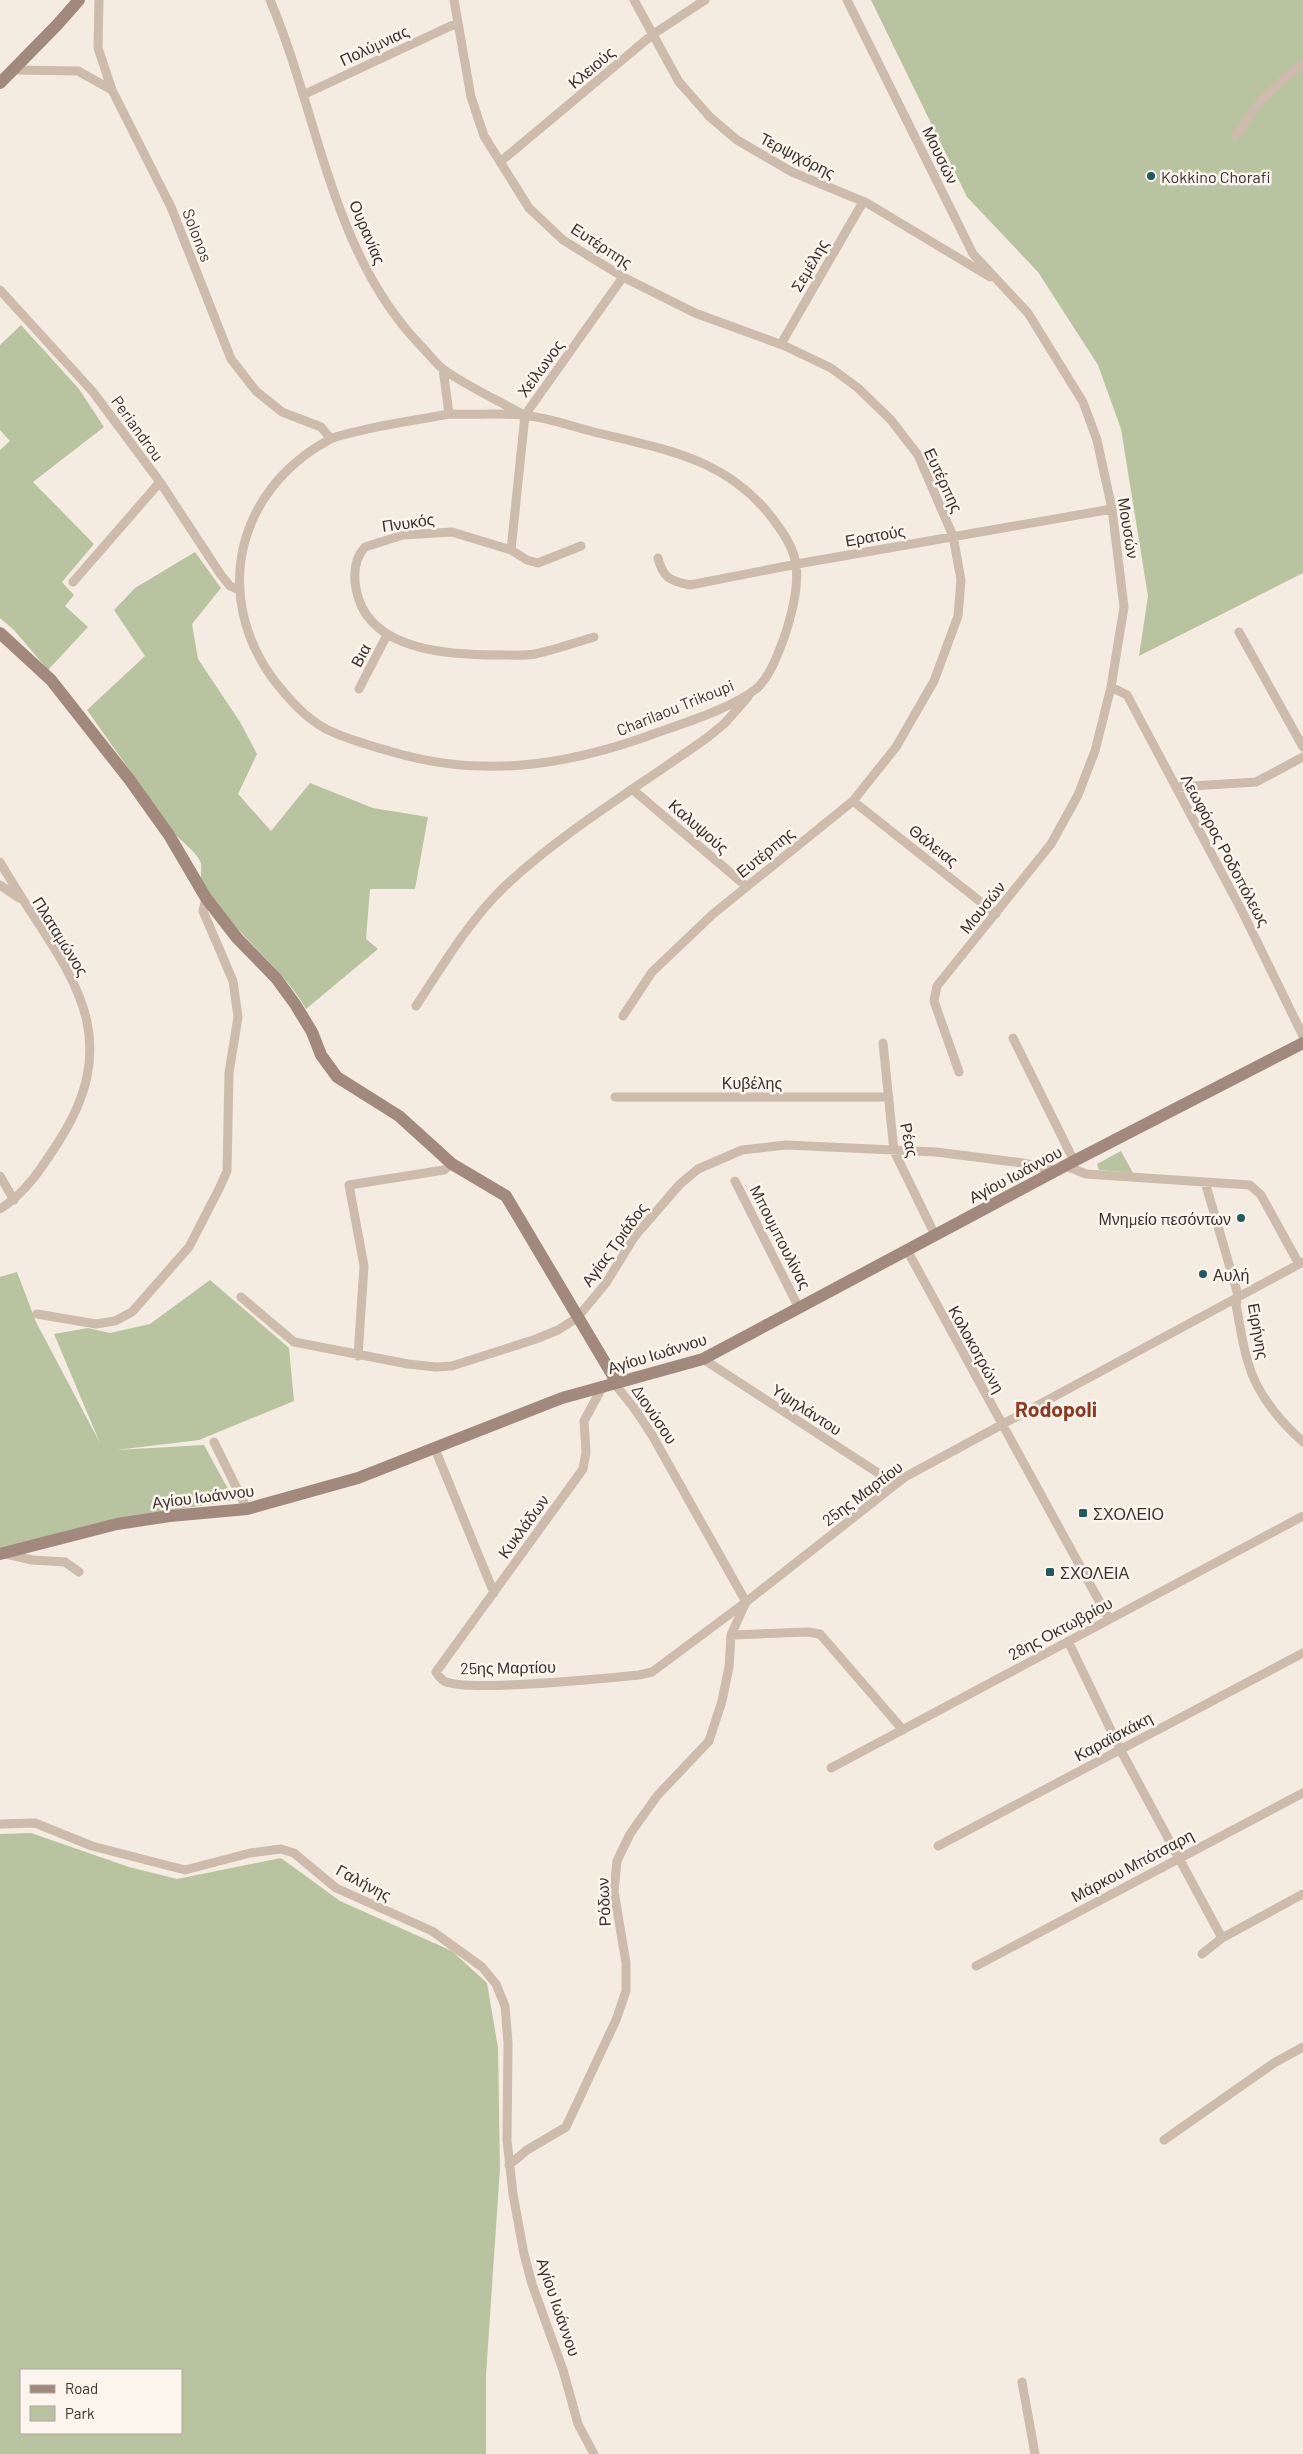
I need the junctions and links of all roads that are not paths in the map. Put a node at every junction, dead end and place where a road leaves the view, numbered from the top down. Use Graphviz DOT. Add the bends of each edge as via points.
graph roads {
  1 [pos="79,0"];
  2 [pos="99,0"];
  3 [pos="270,0"];
  4 [pos="454,0"];
  5 [pos="634,0"];
  6 [pos="705,0"];
  7 [pos="847,0"];
  8 [pos="457,23"];
  9 [pos="652,36"];
  10 [pos="1303,63"];
  11 [pos="14,70"];
  12 [pos="0,82"];
  13 [pos="112,90"];
  14 [pos="303,95"];
  15 [pos="1235,136"];
  16 [pos="500,162"];
  17 [pos="863,202"];
  18 [pos="973,254"];
  19 [pos="964,260"];
  20 [pos="623,277"];
  21 [pos="999,282"];
  22 [pos="0,290"];
  23 [pos="781,344"];
  24 [pos="443,369"];
  25 [pos="449,414"];
  26 [pos="524,415"];
  27 [pos="330,438"];
  28 [pos="160,482"];
  29 [pos="1112,509"];
  30 [pos="953,536"];
  31 [pos="581,546"];
  32 [pos="511,550"];
  33 [pos="658,558"];
  34 [pos="797,564"];
  35 [pos="73,582"];
  36 [pos="240,590"];
  37 [pos="1239,632"];
  38 [pos="0,633"];
  39 [pos="387,635"];
  40 [pos="594,637"];
  41 [pos="1111,688"];
  42 [pos="359,689"];
  43 [pos="755,689"];
  44 [pos="1303,747"];
  45 [pos="1303,758"];
  46 [pos="1176,787"];
  47 [pos="632,789"];
  48 [pos="853,801"];
  49 [pos="0,862"];
  50 [pos="0,885"];
  51 [pos="746,886"];
  52 [pos="206,898"];
  53 [pos="22,900"];
  54 [pos="996,914"];
  55 [pos="416,1006"];
  56 [pos="623,1016"];
  57 [pos="1303,1036"];
  58 [pos="1012,1038"];
  59 [pos="883,1043"];
  60 [pos="1303,1044"];
  61 [pos="960,1072"];
  62 [pos="615,1097"];
  63 [pos="889,1097"];
  64 [pos="894,1151"];
  65 [pos="452,1164"];
  66 [pos="1066,1166"];
  67 [pos="0,1176"];
  68 [pos="735,1181"];
  69 [pos="1205,1182"];
  70 [pos="14,1200"];
  71 [pos="0,1210"];
  72 [pos="935,1235"];
  73 [pos="907,1250"];
  74 [pos="1301,1263"];
  75 [pos="1238,1297"];
  76 [pos="241,1298"];
  77 [pos="799,1308"];
  78 [pos="37,1314"];
  79 [pos="577,1318"];
  80 [pos="358,1356"];
  81 [pos="703,1359"];
  82 [pos="608,1384"];
  83 [pos="1001,1424"];
  84 [pos="214,1442"];
  85 [pos="1303,1442"];
  86 [pos="435,1449"];
  87 [pos="895,1484"];
  88 [pos="247,1509"];
  89 [pos="1303,1516"];
  90 [pos="1,1554"];
  91 [pos="79,1572"];
  92 [pos="494,1593"];
  93 [pos="746,1602"];
  94 [pos="1109,1619"];
  95 [pos="731,1635"];
  96 [pos="1068,1641"];
  97 [pos="1303,1653"];
  98 [pos="436,1672"];
  99 [pos="903,1730"];
  100 [pos="1120,1749"];
  101 [pos="831,1768"];
  102 [pos="1303,1793"];
  103 [pos="0,1824"];
  104 [pos="938,1846"];
  105 [pos="1178,1857"];
  106 [pos="1303,1894"];
  107 [pos="1222,1938"];
  108 [pos="1202,1954"];
  109 [pos="976,1966"];
  110 [pos="1303,2047"];
  111 [pos="1164,2140"];
  112 [pos="509,2165"];
  113 [pos="1022,2382"];
  114 [pos="594,2454"];
  115 [pos="1035,2454"];
  1 -- 11 [label="street"];
  2 -- 13 [label="street, Solonos" via="98,48"];
  3 -- 14 [label="street, Ουρανίας"];
  4 -- 8 [label="street, Ευτέρπης"];
  5 -- 9 [label="street, Τερψιχόρης"];
  6 -- 9 [label="street, Κλειούς"];
  7 -- 18 [label="street, Μουσών"];
  8 -- 14 [label="street, Πολύμνιας"];
  8 -- 16 [label="street, Ευτέρπης" via="471,97 484,136"];
  9 -- 16 [label="street, Κλειούς"];
  9 -- 17 [label="street, Τερψιχόρης" via="679,82 710,118 737,140 792,172"];
  10 -- 15 [label="street" via="1263,98"];
  11 -- 12 [label="street"];
  11 -- 13 [label="street" via="78,71"];
  13 -- 27 [label="street, Solonos" via="171,207 231,358 256,391 282,412 321,427"];
  14 -- 24 [label="street, Ουρανίας" via="343,216 376,287 408,332"];
  16 -- 20 [label="street, Ευτέρπης" via="530,208 563,240"];
  17 -- 19 [label="street, Τερψιχόρης"];
  17 -- 23 [label="street, Σεμέλης"];
  18 -- 19 [label="street"];
  18 -- 21 [label="street, Μουσών"];
  19 -- 21 [label="street, Τερψιχόρης"];
  20 -- 23 [label="street, Ευτέρπης" via="695,312"];
  20 -- 26 [label="street, Χείλωνος"];
  21 -- 29 [label="street, Μουσών" via="1028,313 1083,402 1097,440"];
  22 -- 28 [label="street, Periandrou" via="93,392"];
  23 -- 30 [label="street, Ευτέρπης" via="831,368 858,388 891,420 918,455"];
  24 -- 25 [label="street"];
  24 -- 26 [label="street, Ουρανίας"];
  25 -- 26 [label="street, Charilaou Trikoupi"];
  25 -- 27 [label="street, Charilaou Trikoupi" via="381,425"];
  26 -- 32 [label="street, Χείλωνος"];
  26 -- 34 [label="street, Charilaou Trikoupi" via="683,454 726,474 766,509 788,539"];
  27 -- 36 [label="street, Charilaou Trikoupi" via="292,466 259,502 244,547"];
  28 -- 35 [label="street"];
  28 -- 36 [label="street, Periandrou" via="221,575 230,586"];
  29 -- 30 [label="street, Ερατούς"];
  29 -- 41 [label="street, Μουσών" via="1124,607"];
  30 -- 34 [label="street, Ερατούς"];
  30 -- 48 [label="street, Ευτέρπης" via="961,580 958,616 934,681 896,747"];
  31 -- 32 [label="street, Πνυκός" via="538,563"];
  32 -- 39 [label="street, Πνυκός" via="452,532 403,535 365,547 355,562 357,594 364,611"];
  33 -- 34 [label="street, Ερατούς" via="662,571 673,582 690,585"];
  34 -- 43 [label="street, Charilaou Trikoupi" via="795,591 784,636 773,663"];
  36 -- 43 [label="street, Charilaou Trikoupi" via="250,639 258,656 299,709 339,735 413,759 469,767 556,762 672,728"];
  37 -- 44 [label="street"];
  38 -- 52 [label="street, Διονύσου" via="51,680 129,779 169,834"];
  39 -- 40 [label="street, Πνυκός" via="432,652 477,655 533,655"];
  39 -- 42 [label="street, Βια"];
  41 -- 46 [label="street, Λεωφόρος Ροδοπόλεως" via="1127,696"];
  41 -- 54 [label="street, Μουσών" via="1095,750 1078,795 1051,844"];
  43 -- 47 [label="street" via="708,737"];
  45 -- 46 [label="street" via="1256,782"];
  46 -- 57 [label="street, Λεωφόρος Ροδοπόλεως" via="1243,912"];
  47 -- 51 [label="street, Καλυψούς"];
  47 -- 55 [label="street" via="503,888 458,941"];
  48 -- 51 [label="street, Ευτέρπης"];
  48 -- 54 [label="street, Θάλειας"];
  49 -- 53 [label="street, Πλαταμώνος"];
  50 -- 53 [label="street"];
  51 -- 56 [label="street, Ευτέρπης" via="652,972"];
  52 -- 65 [label="street, Διονύσου" via="237,938 276,978 337,1077 399,1116"];
  52 -- 78 [label="street" via="203,911 233,981 238,1017 229,1072 227,1171 189,1247 132,1312 114,1321 96,1324"];
  53 -- 70 [label="street, Πλαταμώνος" via="74,982 86,1018 91,1052 86,1088 74,1115 36,1175"];
  54 -- 61 [label="street, Μουσών" via="937,986 934,1001"];
  58 -- 66 [label="street"];
  59 -- 63 [label="street, Ρέας"];
  60 -- 66 [label="street, Αγίου Ιωάννου"];
  62 -- 63 [label="street, Κυβέλης"];
  63 -- 64 [label="street, Ρέας"];
  64 -- 66 [label="street, Αγίας Τριάδος"];
  64 -- 72 [label="street, Ρέας"];
  64 -- 79 [label="street, Αγίας Τριάδος" via="786,1145 742,1150 698,1169 680,1184 635,1236 606,1283"];
  65 -- 79 [label="street, Διονύσου" via="506,1196"];
  65 -- 80 [label="street" via="444,1170 349,1185 364,1266"];
  66 -- 69 [label="street" via="1086,1174"];
  66 -- 72 [label="street, Αγίου Ιωάννου"];
  67 -- 70 [label="street"];
  68 -- 77 [label="street, Μπουμπουλίνας"];
  69 -- 74 [label="street" via="1250,1186 1256,1190"];
  69 -- 75 [label="street, Ειρήνης"];
  70 -- 71 [label="street, Πλαταμώνος"];
  72 -- 73 [label="street, Αγίου Ιωάννου"];
  73 -- 77 [label="street, Αγίου Ιωάννου"];
  73 -- 83 [label="street, Κολοκοτρώνη"];
  74 -- 75 [label="street, 25ης Μαρτίου"];
  75 -- 83 [label="street, 25ης Μαρτίου"];
  75 -- 85 [label="street, Ειρήνης" via="1236,1305 1252,1372 1262,1395"];
  76 -- 80 [label="street, Αγίας Τριάδος" via="294,1342"];
  77 -- 81 [label="street, Αγίου Ιωάννου"];
  79 -- 80 [label="street, Αγίας Τριάδος" via="536,1339 452,1366 436,1367"];
  79 -- 82 [label="street, Διονύσου" via="613,1376"];
  81 -- 82 [label="street, Αγίου Ιωάννου"];
  81 -- 87 [label="street, Υψηλάντου"];
  82 -- 86 [label="street, Αγίου Ιωάννου" via="562,1398"];
  82 -- 92 [label="street, Κυκλάδων" via="584,1421 586,1452 583,1469"];
  82 -- 93 [label="street, Διονύσου" via="634,1408 652,1435"];
  83 -- 87 [label="street, 25ης Μαρτίου"];
  83 -- 94 [label="street, Κολοκοτρώνη"];
  84 -- 88 [label="street"];
  86 -- 88 [label="street, Αγίου Ιωάννου" via="358,1478"];
  86 -- 92 [label="street"];
  87 -- 93 [label="street, 25ης Μαρτίου"];
  88 -- 90 [label="street, Αγίου Ιωάννου" via="117,1524"];
  89 -- 94 [label="street, 28ης Οκτωβρίου"];
  90 -- 91 [label="street" via="65,1562"];
  92 -- 98 [label="street, Κυκλάδων"];
  93 -- 95 [label="street, Ρόδων"];
  93 -- 98 [label="street, 25ης Μαρτίου" via="652,1672 639,1675 475,1685 444,1681"];
  94 -- 96 [label="street, 28ης Οκτωβρίου"];
  95 -- 99 [label="street" via="820,1634"];
  95 -- 112 [label="street, Ρόδων" via="722,1701 709,1741 657,1796 630,1834 617,1861 614,1891 626,1963 626,1991 616,2020 566,2127 526,2150"];
  96 -- 99 [label="street, 28ης Οκτωβρίου"];
  96 -- 100 [label="street"];
  97 -- 100 [label="street, Καραϊσκάκη"];
  99 -- 101 [label="street, 28ης Οκτωβρίου"];
  100 -- 104 [label="street, Καραϊσκάκη"];
  100 -- 105 [label="street"];
  102 -- 105 [label="street, Μάρκου Μπότσαρη"];
  103 -- 112 [label="street, Γαλήνης" via="35,1823 92,1846 185,1870 250,1853 281,1849 294,1853 336,1888 432,1931 482,1967 496,1984 505,2006"];
  105 -- 107 [label="street"];
  105 -- 109 [label="street, Μάρκου Μπότσαρη"];
  106 -- 107 [label="street"];
  107 -- 108 [label="street"];
  110 -- 111 [label="street"];
  112 -- 114 [label="street, Αγίου Ιωάννου" via="532,2284 550,2330 578,2424"];
  113 -- 115 [label="street"];
}
